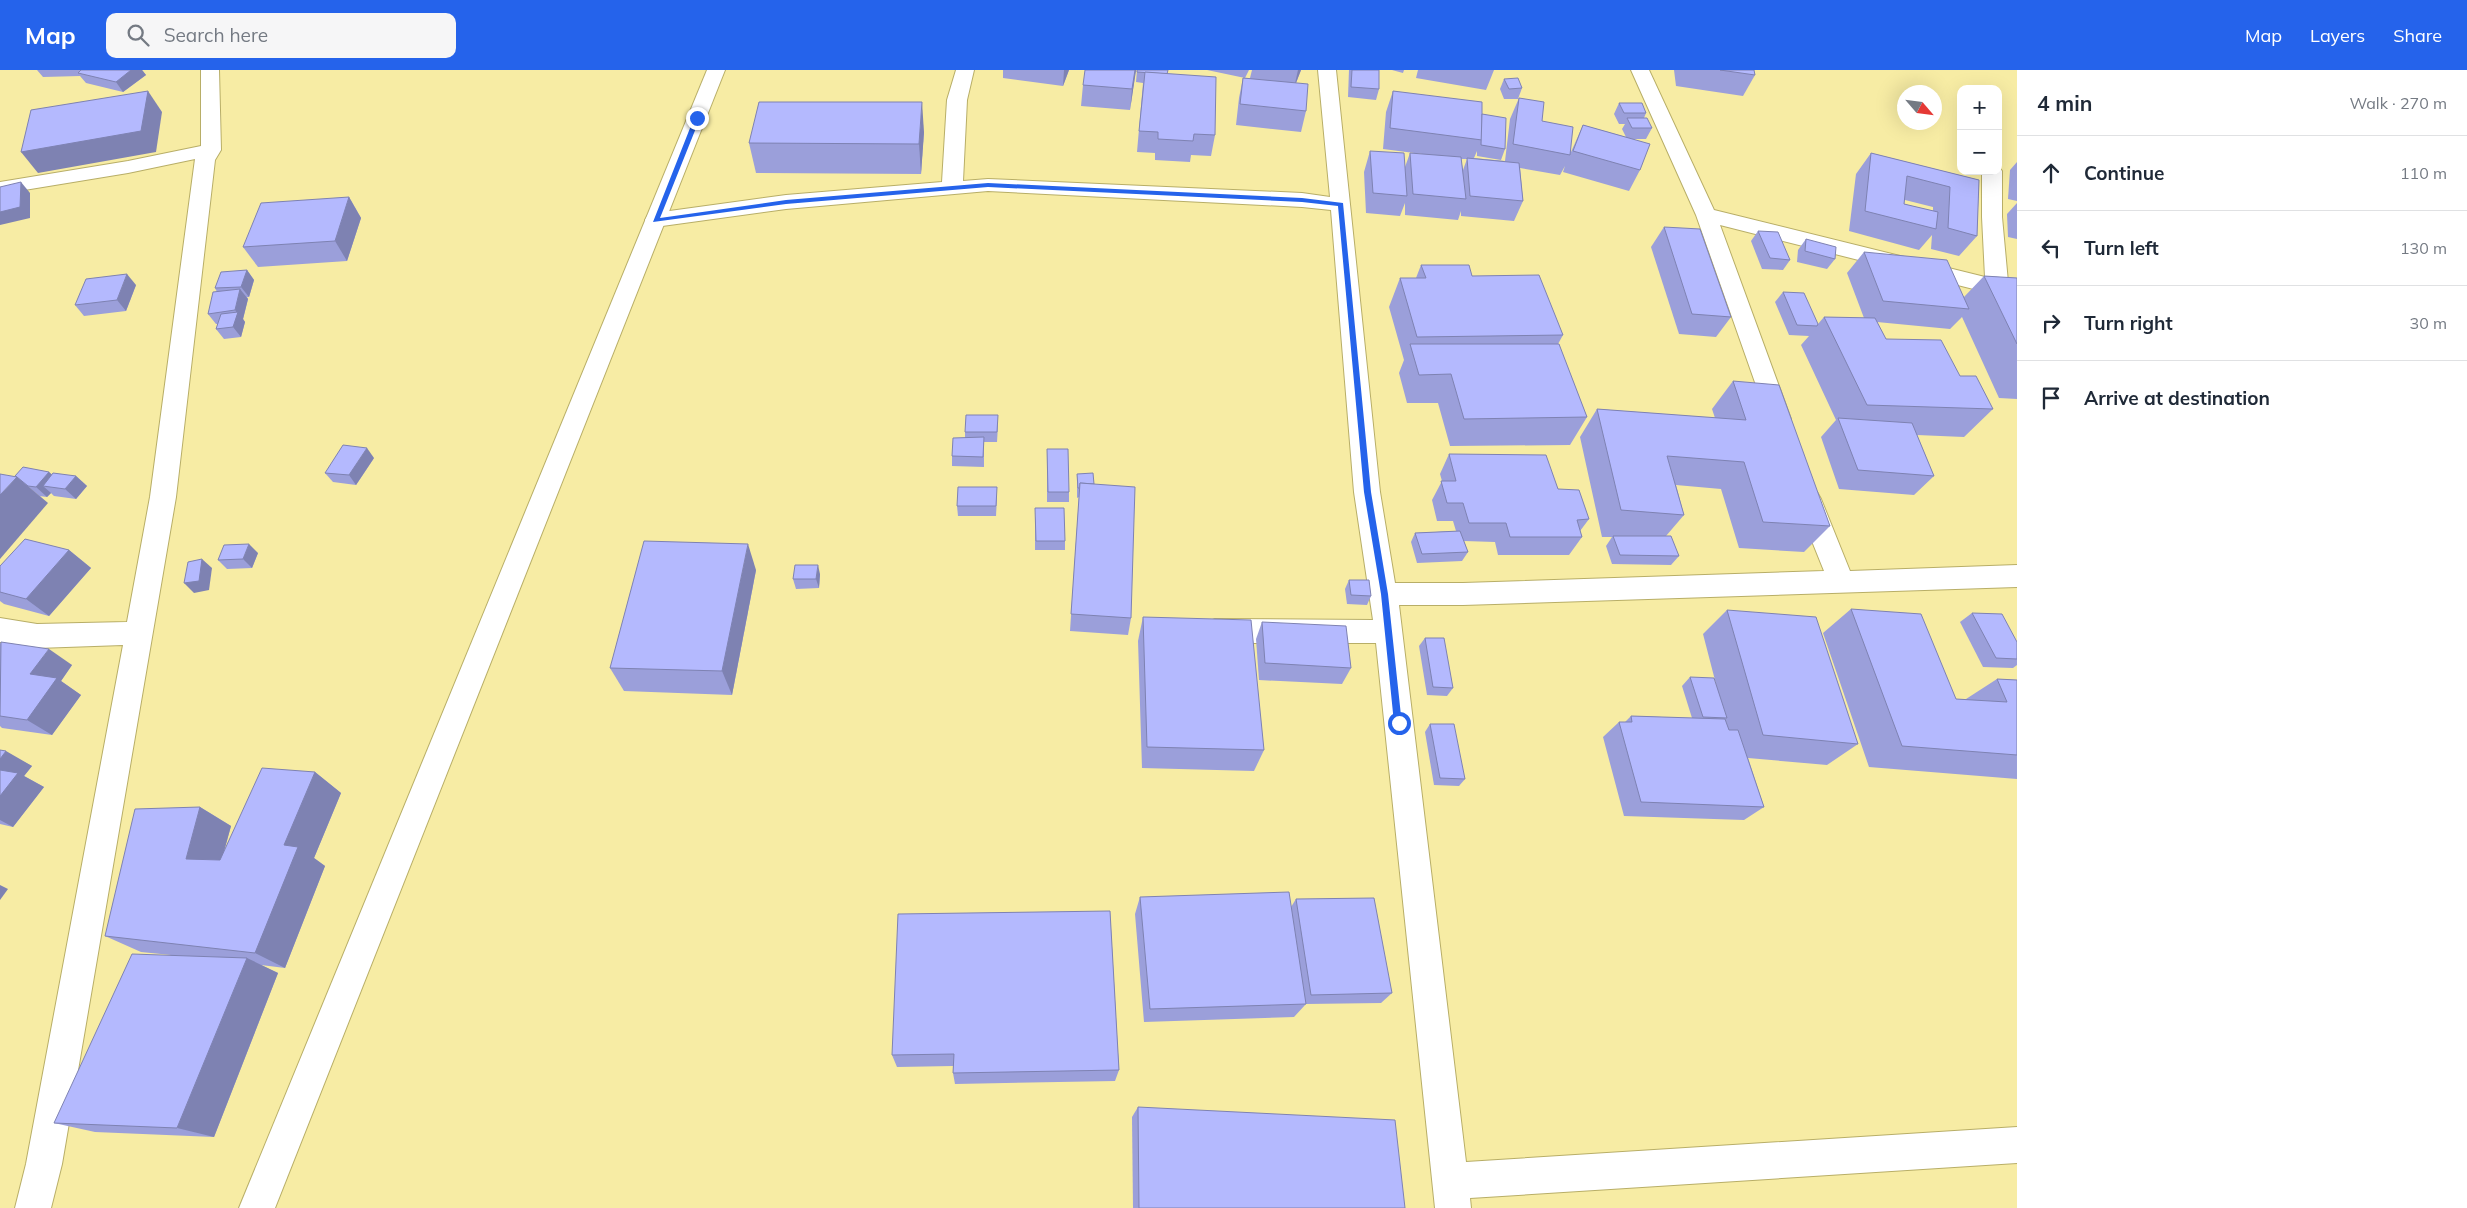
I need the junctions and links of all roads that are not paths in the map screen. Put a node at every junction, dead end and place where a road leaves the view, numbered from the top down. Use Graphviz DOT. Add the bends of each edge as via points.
graph roads {
  1 [pos="210,70"];
  2 [pos="716,70"];
  3 [pos="965,70"];
  4 [pos="1327,70"];
  5 [pos="1640,70"];
  6 [pos="211,150"];
  7 [pos="1992,175"];
  8 [pos="0,188"];
  9 [pos="952,188"];
  10 [pos="1341,205"];
  11 [pos="1706,215"];
  12 [pos="655,220"];
  13 [pos="2007,290"];
  14 [pos="1786,436"];
  15 [pos="1802,482"];
  16 [pos="2017,576"];
  17 [pos="1841,581"];
  18 [pos="1384,594"];
  19 [pos="0,630"];
  20 [pos="1192,631"];
  21 [pos="139,632"];
  22 [pos="1388,632"];
  23 [pos="2017,1146"];
  24 [pos="1452,1194"];
  25 [pos="33,1208"];
  26 [pos="256,1208"];
  1 -- 6 [label="street"];
  2 -- 12 [label="street"];
  3 -- 9 [label="street" via="957,100"];
  4 -- 10 [label="street"];
  5 -- 11 [label="street"];
  6 -- 8 [label="street"];
  6 -- 21 [label="street" via="205,160 163,497"];
  7 -- 13 [label="street" via="1992,217"];
  9 -- 10 [label="street" via="998,186 1302,200"];
  9 -- 12 [label="street" via="786,202"];
  10 -- 18 [label="street" via="1368,492"];
  11 -- 13 [label="street"];
  11 -- 14 [label="street"];
  12 -- 26 [label="street"];
  15 -- 17 [label="street"];
  16 -- 17 [label="street"];
  17 -- 18 [label="street"];
  18 -- 22 [label="street"];
  19 -- 21 [label="street" via="36,636"];
  20 -- 22 [label="street"];
  21 -- 25 [label="street" via="44,1164"];
  22 -- 24 [label="street"];
  23 -- 24 [label="street"];
}
